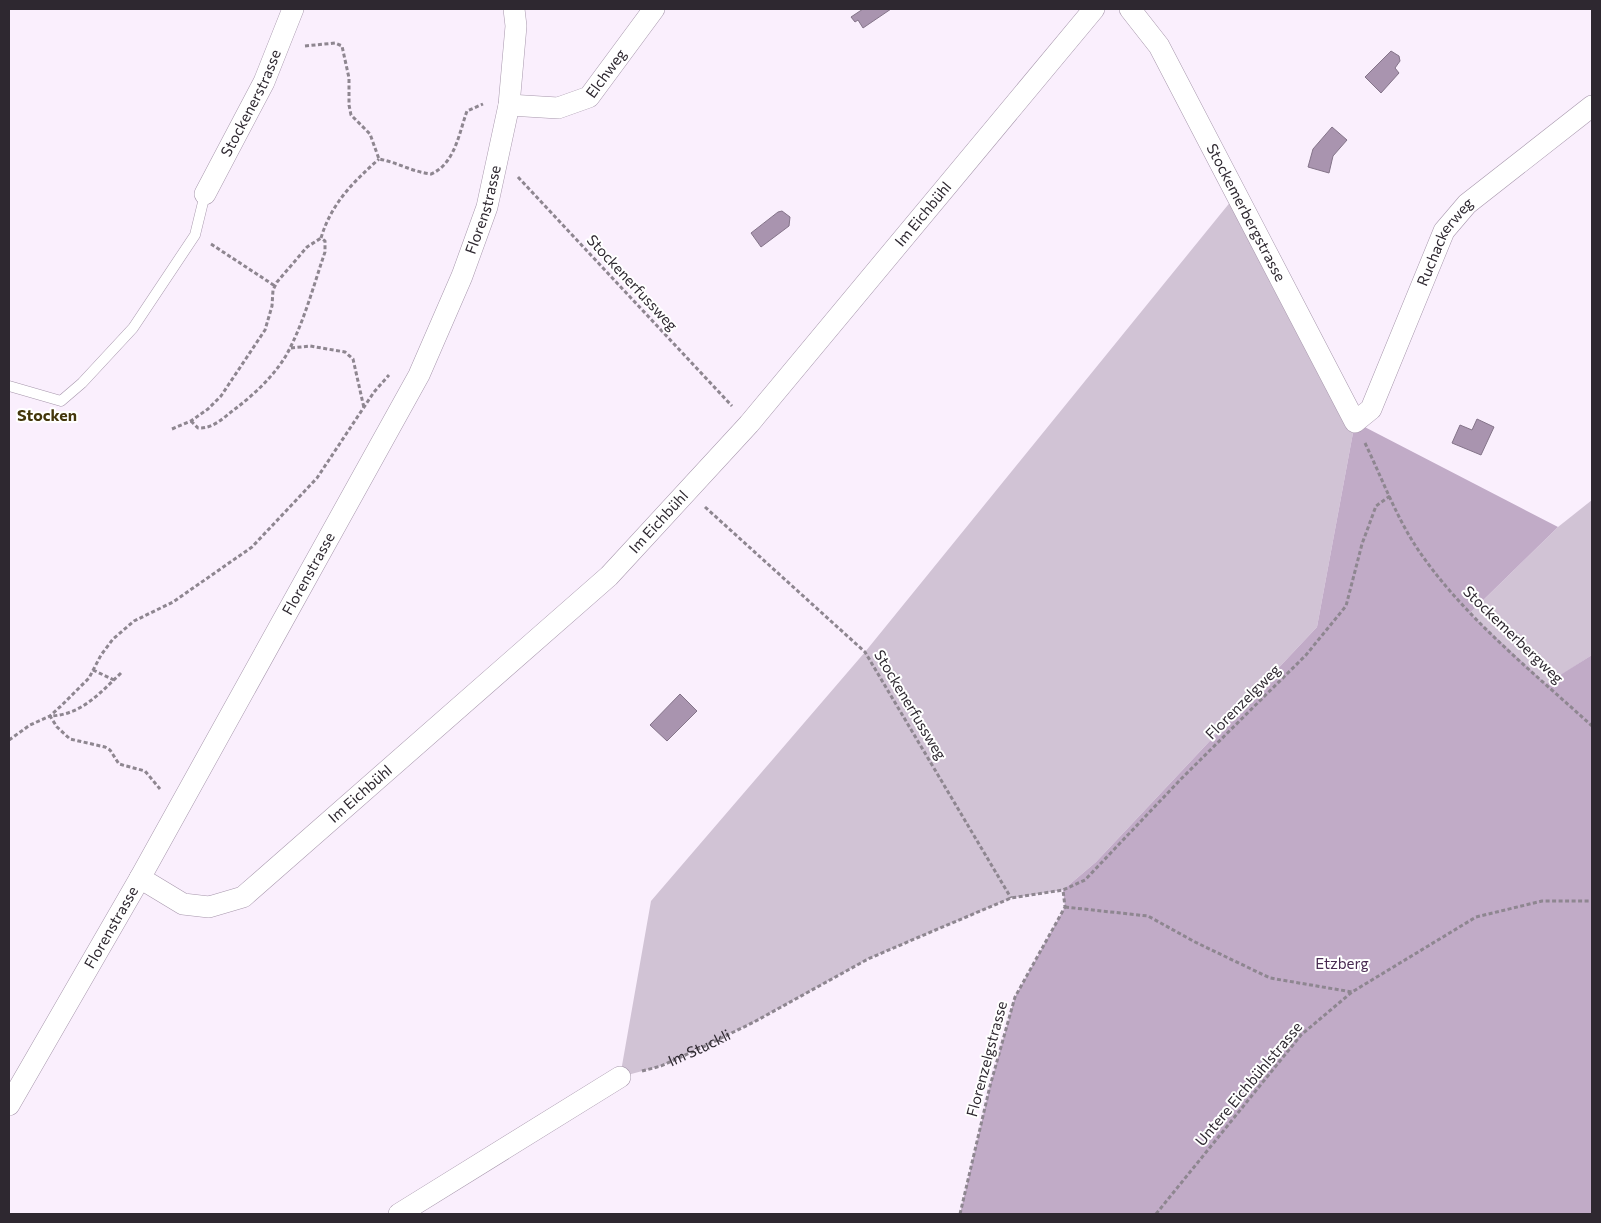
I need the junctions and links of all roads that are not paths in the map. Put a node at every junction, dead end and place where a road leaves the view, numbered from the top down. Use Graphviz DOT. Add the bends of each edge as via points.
graph roads {
  1 [pos="293,9"];
  2 [pos="514,9"];
  3 [pos="654,9"];
  4 [pos="1094,9"];
  5 [pos="1130,9"];
  6 [pos="509,105"];
  7 [pos="1592,106"];
  8 [pos="205,194"];
  9 [pos="9,386"];
  10 [pos="1355,422"];
  11 [pos="140,878"];
  12 [pos="620,1077"];
  13 [pos="9,1105"];
  14 [pos="398,1214"];
  1 -- 8 [label="street, Stockenerstrasse" via="264,82"];
  2 -- 6 [label="street, Florenstrasse" via="516,26"];
  3 -- 6 [label="street, Elchweg" via="589,97 558,108"];
  4 -- 11 [label="street, Im Eichbühl" via="749,424 609,576 243,898 209,907 182,904"];
  5 -- 10 [label="street, Stockemerbergstrasse" via="1159,46"];
  6 -- 11 [label="street, Florenstrasse" via="487,207 462,276 419,375"];
  7 -- 10 [label="street, Ruchackerweg" via="1467,204 1444,231 1371,409"];
  8 -- 9 [label="lane" via="195,235 133,328 82,383 61,401"];
  11 -- 13 [label="street, Florenstrasse"];
  12 -- 14 [label="street"];
}
